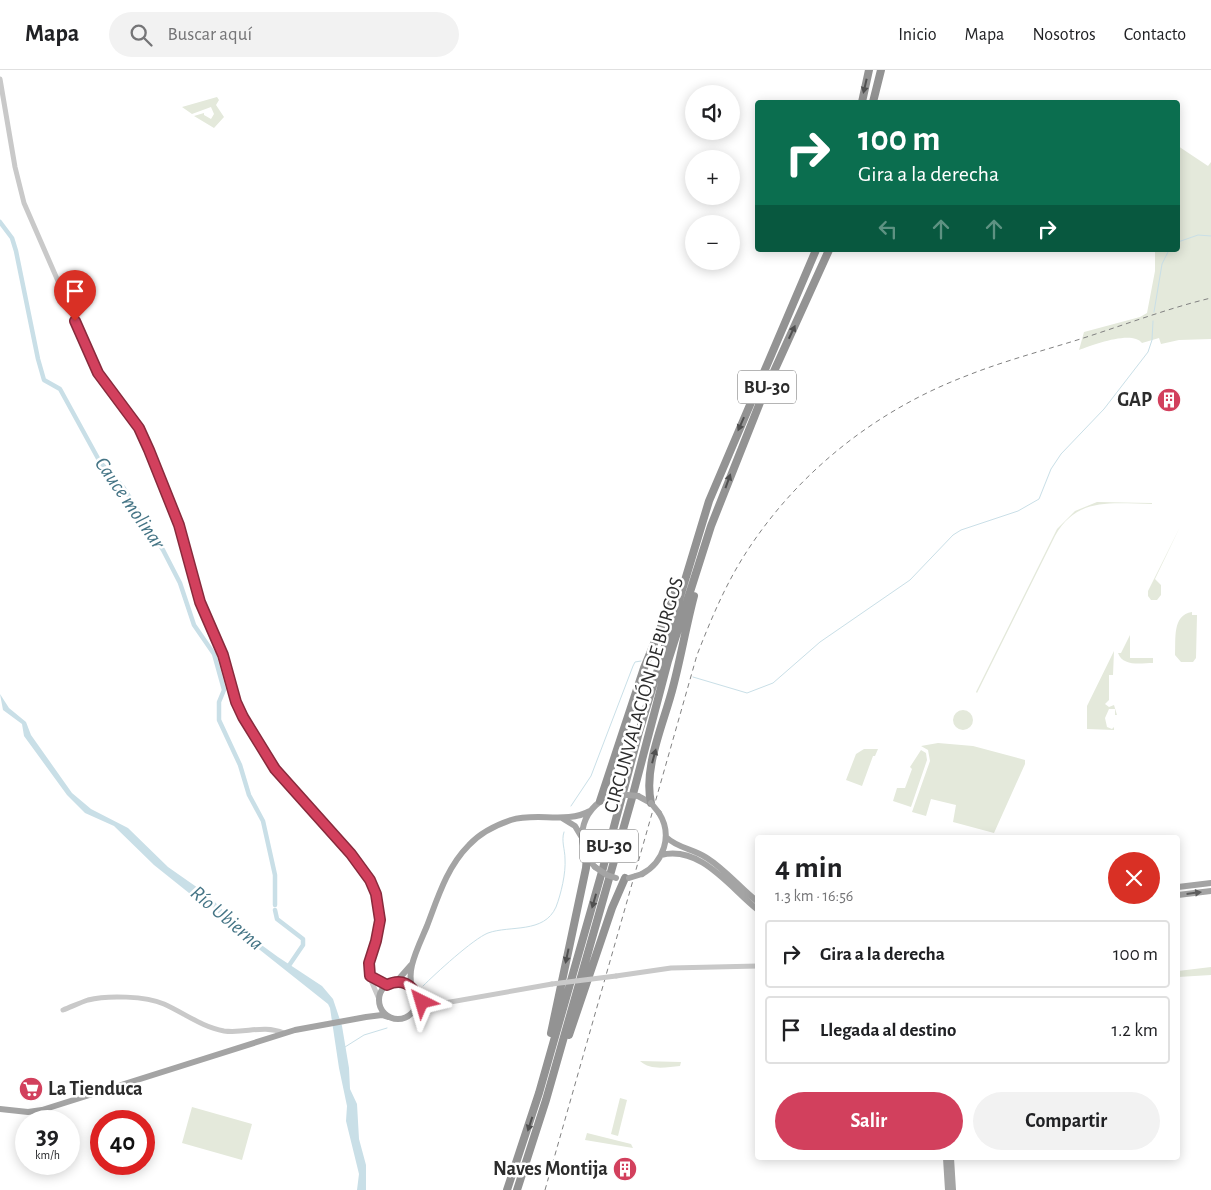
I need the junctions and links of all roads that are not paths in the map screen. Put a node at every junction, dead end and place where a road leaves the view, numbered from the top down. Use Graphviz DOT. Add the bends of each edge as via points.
graph roads {
  1 [pos="869,70"];
  2 [pos="880,70"];
  3 [pos="0,79"];
  4 [pos="862,100"];
  5 [pos="873,100"];
  6 [pos="815,252"];
  7 [pos="828,252"];
  8 [pos="709,501"];
  9 [pos="711,526"];
  10 [pos="600,801"];
  11 [pos="651,804"];
  12 [pos="590,811"];
  13 [pos="559,816"];
  14 [pos="581,836"];
  15 [pos="666,837"];
  16 [pos="661,855"];
  17 [pos="587,856"];
  18 [pos="627,878"];
  19 [pos="1211,883"];
  20 [pos="1180,887"];
  21 [pos="1211,891"];
  22 [pos="1180,895"];
  23 [pos="755,899"];
  24 [pos="755,907"];
  25 [pos="412,964"];
  26 [pos="755,966"];
  27 [pos="370,976"];
  28 [pos="397,981"];
  29 [pos="387,985"];
  30 [pos="412,988"];
  31 [pos="417,998"];
  32 [pos="379,1001"];
  33 [pos="439,1004"];
  34 [pos="63,1010"];
  35 [pos="413,1012"];
  36 [pos="366,1017"];
  37 [pos="388,1017"];
  38 [pos="284,1033"];
  39 [pos="539,1093"];
  40 [pos="546,1100"];
  41 [pos="0,1109"];
  42 [pos="946,1160"];
  43 [pos="951,1160"];
  44 [pos="507,1190"];
  45 [pos="517,1190"];
  46 [pos="948,1190"];
  47 [pos="953,1190"];
  1 -- 4 [label="highway, one-way"];
  2 -- 5 [label="highway"];
  3 -- 27 [label="street" via="24,204 98,373 139,428 149,450 179,525 200,602 223,655 238,708 275,769 360,864 373,885 380,920 369,963"];
  6 -- 8 [label="highway, CIRCUNVALACIÓN DE BURGOS / BU-30, one-way"];
  9 -- 7 [label="highway, CIRCUNVALACIÓN DE BURGOS / BU-30, one-way" via="761,400"];
  8 -- 10 [label="highway" via="644,668"];
  8 -- 39 [label="highway, CIRCUNVALACIÓN DE BURGOS / BU-30, one-way" via="639,732"];
  11 -- 9 [label="highway, one-way" via="648,789 650,773"];
  9 -- 40 [label="highway, CIRCUNVALACIÓN DE BURGOS / BU-30" via="668,661"];
  10 -- 11 [label="main road, bridge" via="617,794 638,796"];
  10 -- 12 [label="main road"];
  11 -- 15 [label="main road, bridge" via="664,822"];
  12 -- 13 [label="main road" via="576,817"];
  12 -- 14 [label="main road"];
  13 -- 14 [label="main road" via="575,826"];
  13 -- 25 [label="main road" via="513,819 470,842 442,886"];
  14 -- 17 [label="main road"];
  15 -- 16 [label="main road"];
  15 -- 23 [label="main road" via="672,843 710,860"];
  16 -- 18 [label="main road, bridge" via="654,866"];
  16 -- 24 [label="main road" via="679,853 695,858"];
  17 -- 18 [label="main road, bridge" via="607,875"];
  17 -- 39 [label="highway, one-way"];
  18 -- 40 [label="highway" via="612,908"];
  19 -- 20 [label="main road"];
  22 -- 21 [label="main road, one-way"];
  25 -- 28 [label="main road"];
  25 -- 30 [label="main road"];
  26 -- 33 [label="street, bridge" via="671,968"];
  27 -- 29 [label="street"];
  27 -- 32 [label="street"];
  28 -- 29 [label="main road"];
  28 -- 30 [label="main road"];
  29 -- 32 [label="main road"];
  30 -- 31 [label="main road"];
  31 -- 33 [label="street"];
  31 -- 35 [label="main road"];
  32 -- 36 [label="main road"];
  32 -- 37 [label="main road" via="381,1010"];
  33 -- 35 [label="street"];
  34 -- 38 [label="street" via="97,999 150,1000 223,1030 234,1032 262,1028"];
  35 -- 37 [label="main road" via="402,1019"];
  36 -- 37 [label="main road"];
  36 -- 38 [label="main road"];
  38 -- 41 [label="main road" via="42,1110"];
  39 -- 44 [label="highway, CIRCUNVALACIÓN DE BURGOS / BU-30, one-way"];
  40 -- 45 [label="highway, CIRCUNVALACIÓN DE BURGOS / BU-30"];
  42 -- 46 [label="main road"];
  43 -- 47 [label="main road"];
}
